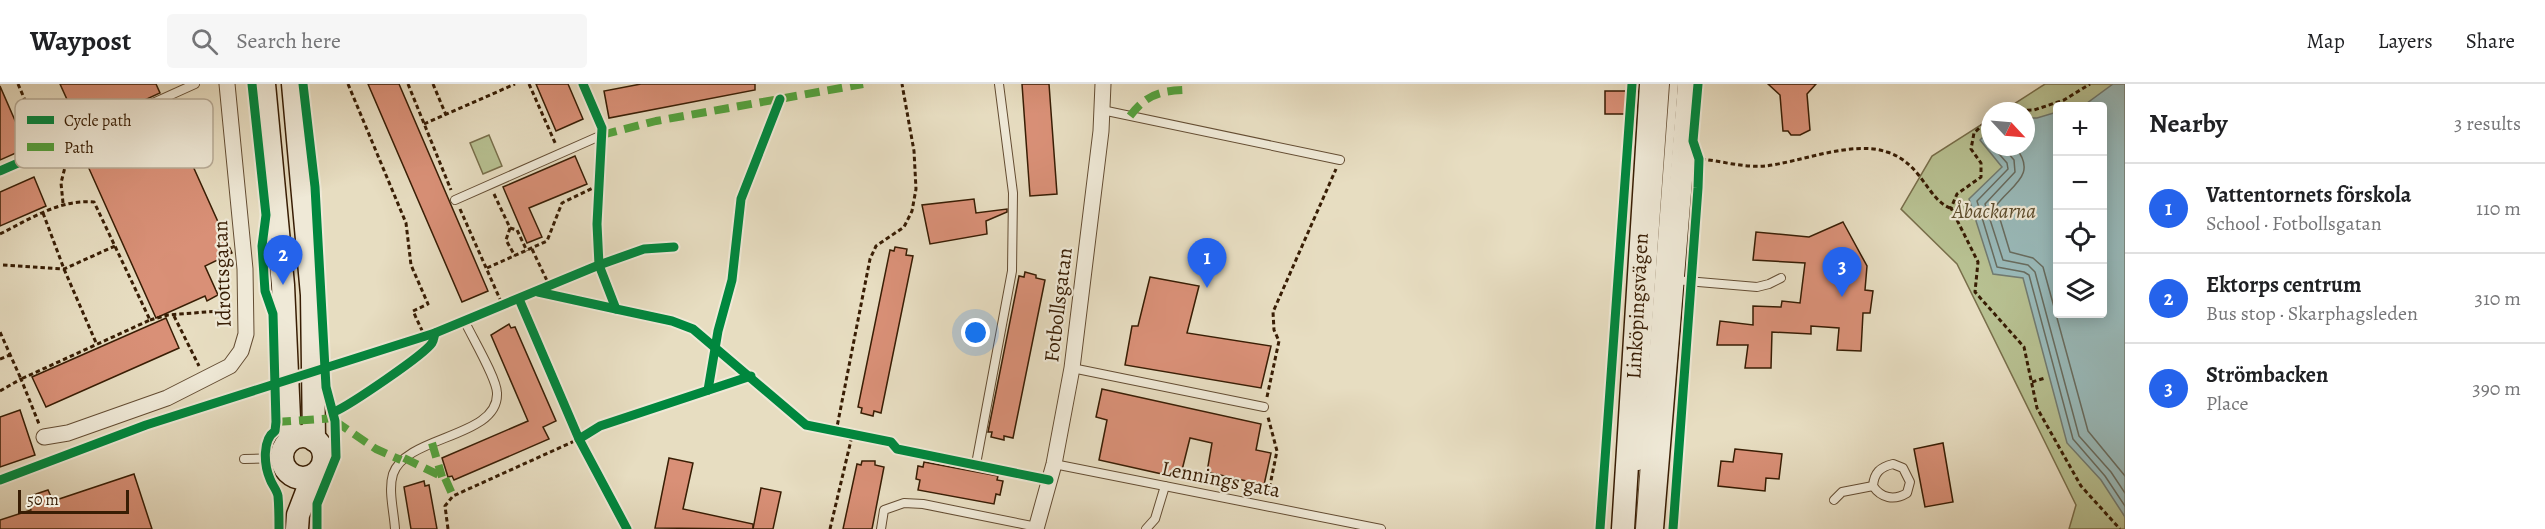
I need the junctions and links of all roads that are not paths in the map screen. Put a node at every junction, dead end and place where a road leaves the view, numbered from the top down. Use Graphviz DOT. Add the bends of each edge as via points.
graph roads {
  1 [pos="195,84"];
  2 [pos="227,84"];
  3 [pos="264,84"];
  4 [pos="293,84"];
  5 [pos="999,84"];
  6 [pos="1103,84"];
  7 [pos="1651,84"];
  8 [pos="1665,84"];
  9 [pos="1674,84"];
  10 [pos="1689,84"];
  11 [pos="162,99"];
  12 [pos="1102,110"];
  13 [pos="602,135"];
  14 [pos="1340,160"];
  15 [pos="455,200"];
  16 [pos="1780,278"];
  17 [pos="1673,279"];
  18 [pos="465,322"];
  19 [pos="1072,368"];
  20 [pos="1264,407"];
  21 [pos="44,437"];
  22 [pos="314,440"];
  23 [pos="244,459"];
  24 [pos="294,462"];
  25 [pos="975,464"];
  26 [pos="1054,464"];
  27 [pos="1165,486"];
  28 [pos="1873,486"];
  29 [pos="1834,501"];
  30 [pos="298,522"];
  31 [pos="1036,528"];
  32 [pos="395,529"];
  33 [pos="881,529"];
  34 [pos="1146,529"];
  35 [pos="1381,529"];
  36 [pos="1623,529"];
  37 [pos="1633,529"];
  38 [pos="1640,529"];
  39 [pos="1652,529"];
  1 -- 11 [label="lane"];
  2 -- 21 [label="street, Idrottsgatan" via="245,268 246,334 241,351 230,366 167,398 68,433"];
  3 -- 24 [label="street" via="283,285"];
  4 -- 22 [label="street" via="312,296"];
  5 -- 25 [label="lane" via="1013,193 1012,271"];
  6 -- 12 [label="street, Fotbollsgatan"];
  7 -- 36 [label="street, Linköpingsvägen"];
  8 -- 37 [label="lane"];
  9 -- 38 [label="lane"];
  10 -- 17 [label="street, Linköpingsvägen"];
  12 -- 14 [label="lane"];
  12 -- 19 [label="street, Fotbollsgatan"];
  13 -- 15 [label="lane"];
  16 -- 17 [label="lane, Linköpingsvägen" via="1757,286"];
  17 -- 39 [label="street, Linköpingsvägen"];
  18 -- 32 [label="lane" via="496,388 496,401 476,424 401,460 392,483"];
  19 -- 20 [label="lane"];
  19 -- 26 [label="street, Fotbollsgatan"];
  22 -- 24 [label="street" via="303,437"];
  22 -- 24 [label="street" via="322,448 322,465"];
  23 -- 24 [label="lane"];
  24 -- 30 [label="street"];
  26 -- 27 [label="lane, Lennings gata"];
  26 -- 31 [label="street, Fotbollsgatan"];
  27 -- 34 [label="lane" via="1155,519"];
  27 -- 35 [label="lane, Lennings gata"];
  28 -- 28 [label="lane" via="1881,468 1893,464 1904,468 1910,482 1907,493 1895,498 1878,494"];
  28 -- 29 [label="lane" via="1842,492"];
  31 -- 33 [label="lane" via="903,503 885,510"];
}
